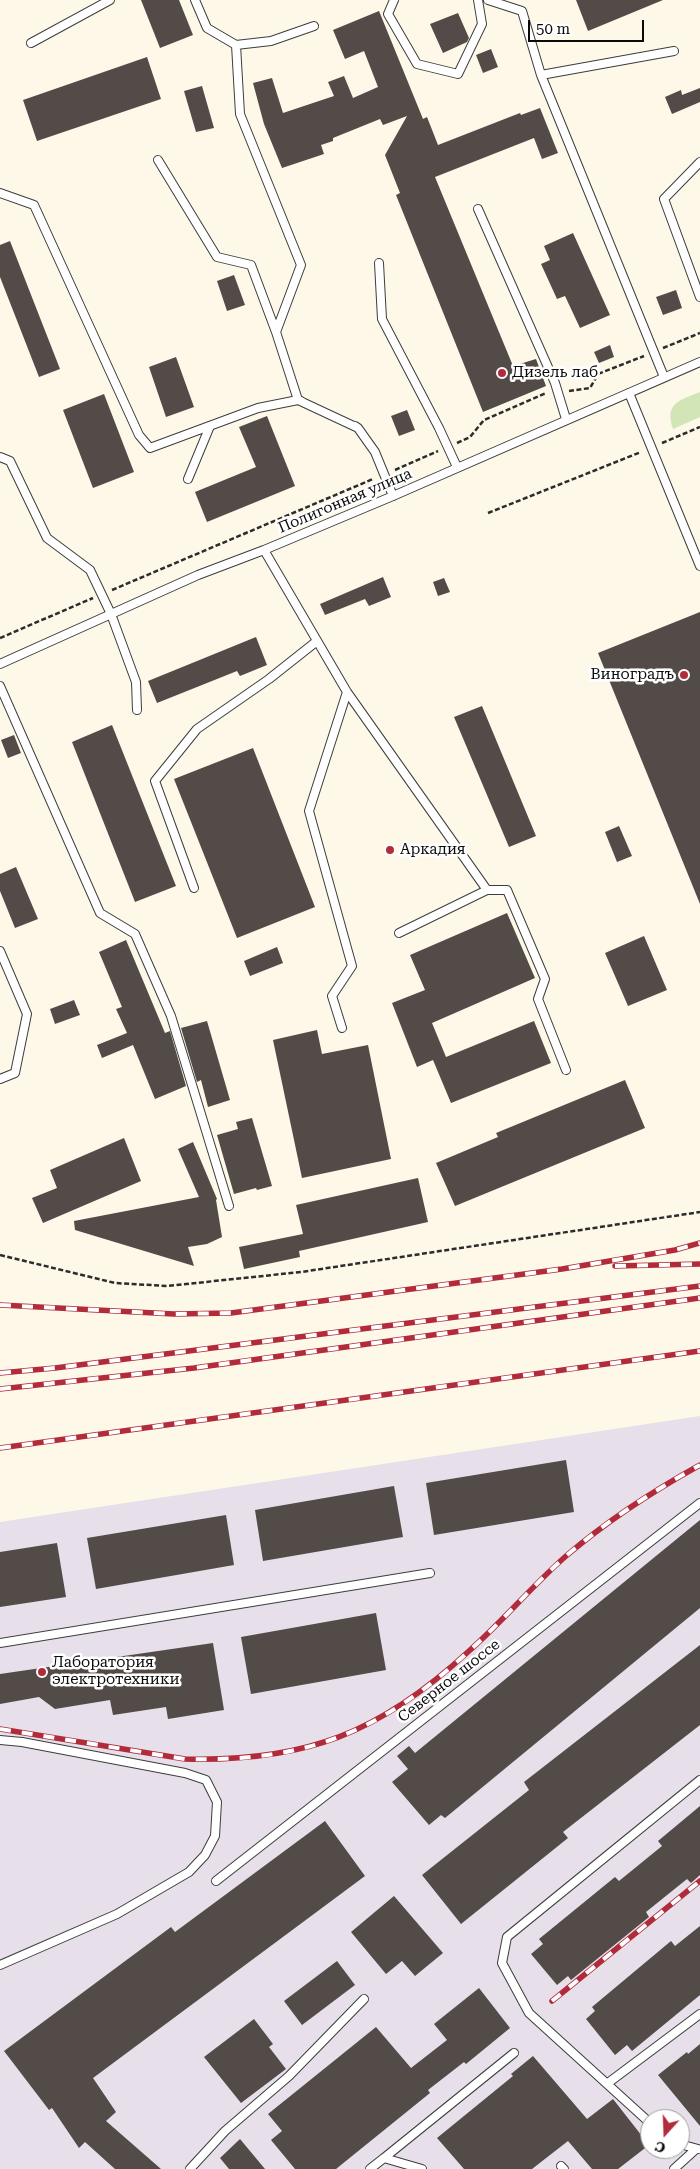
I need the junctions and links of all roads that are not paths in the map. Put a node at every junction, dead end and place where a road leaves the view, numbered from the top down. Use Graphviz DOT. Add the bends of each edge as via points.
graph roads {
  1 [pos="110,0"];
  2 [pos="195,0"];
  3 [pos="394,0"];
  4 [pos="478,0"];
  5 [pos="488,0"];
  6 [pos="314,26"];
  7 [pos="31,43"];
  8 [pos="236,44"];
  9 [pos="674,51"];
  10 [pos="541,75"];
  11 [pos="158,160"];
  12 [pos="700,162"];
  13 [pos="0,192"];
  14 [pos="478,209"];
  15 [pos="379,263"];
  16 [pos="700,297"];
  17 [pos="276,332"];
  18 [pos="700,362"];
  19 [pos="664,377"];
  20 [pos="629,393"];
  21 [pos="298,400"];
  22 [pos="566,420"];
  23 [pos="210,426"];
  24 [pos="0,457"];
  25 [pos="457,467"];
  26 [pos="188,479"];
  27 [pos="393,496"];
  28 [pos="264,550"];
  29 [pos="700,566"];
  30 [pos="111,614"];
  31 [pos="317,641"];
  32 [pos="0,664"];
  33 [pos="0,686"];
  34 [pos="346,692"];
  35 [pos="137,710"];
  36 [pos="194,888"];
  37 [pos="487,890"];
  38 [pos="399,933"];
  39 [pos="0,952"];
  40 [pos="342,1028"];
  41 [pos="566,1070"];
  42 [pos="0,1079"];
  43 [pos="229,1206"];
  44 [pos="700,1503"];
  45 [pos="430,1573"];
  46 [pos="0,1643"];
  47 [pos="0,1740"];
  48 [pos="700,1780"];
  49 [pos="216,1881"];
  50 [pos="0,1965"];
  51 [pos="364,1999"];
  52 [pos="700,2014"];
  53 [pos="514,2053"];
  54 [pos="608,2083"];
  55 [pos="640,2113"];
  56 [pos="698,2149"];
  57 [pos="384,2158"];
  58 [pos="190,2169"];
  59 [pos="370,2169"];
  60 [pos="422,2169"];
  61 [pos="674,2169"];
  1 -- 7 [label="lane"];
  2 -- 8 [label="lane" via="207,28"];
  3 -- 4 [label="lane" via="388,14 417,64 458,74 482,24"];
  5 -- 10 [label="lane" via="522,11"];
  6 -- 8 [label="lane" via="270,41"];
  8 -- 17 [label="lane" via="240,114 301,265"];
  9 -- 10 [label="lane"];
  10 -- 19 [label="lane"];
  11 -- 17 [label="lane" via="217,257 251,266"];
  12 -- 16 [label="lane" via="664,199"];
  13 -- 23 [label="lane" via="34,206 139,435 150,448"];
  14 -- 22 [label="lane" via="558,392"];
  15 -- 25 [label="lane" via="382,319"];
  17 -- 21 [label="lane"];
  18 -- 19 [label="lane, Полигонная улица"];
  19 -- 20 [label="lane, Полигонная улица"];
  20 -- 22 [label="lane, Полигонная улица"];
  20 -- 29 [label="lane"];
  21 -- 23 [label="lane" via="258,408"];
  21 -- 27 [label="lane" via="358,428 374,452"];
  22 -- 25 [label="lane, Полигонная улица"];
  23 -- 26 [label="lane"];
  24 -- 30 [label="lane" via="10,461 47,538 90,570"];
  25 -- 27 [label="lane, Полигонная улица"];
  27 -- 28 [label="lane, Полигонная улица"];
  28 -- 30 [label="lane, Полигонная улица"];
  28 -- 31 [label="lane"];
  30 -- 32 [label="lane, Полигонная улица"];
  30 -- 35 [label="lane" via="136,682"];
  31 -- 34 [label="lane"];
  31 -- 36 [label="lane" via="197,729 155,781"];
  33 -- 43 [label="lane" via="100,913 135,934 167,1007"];
  34 -- 37 [label="lane"];
  34 -- 40 [label="lane" via="309,811 352,966 332,996"];
  37 -- 38 [label="lane"];
  37 -- 41 [label="lane" via="507,890 545,979 538,999"];
  39 -- 42 [label="lane" via="27,1014 15,1073"];
  44 -- 49 [label="lane, Северное шоссе"];
  45 -- 46 [label="lane"];
  47 -- 50 [label="lane" via="185,1773 206,1780 217,1802 215,1836 205,1855 189,1872 118,1914"];
  48 -- 54 [label="lane" via="508,1937 502,1963 529,2013"];
  51 -- 58 [label="lane" via="289,2076 225,2131"];
  52 -- 54 [label="lane"];
  53 -- 57 [label="lane"];
  54 -- 55 [label="lane"];
  56 -- 61 [label="lane"];
  57 -- 59 [label="lane"];
  57 -- 60 [label="lane"];
}
